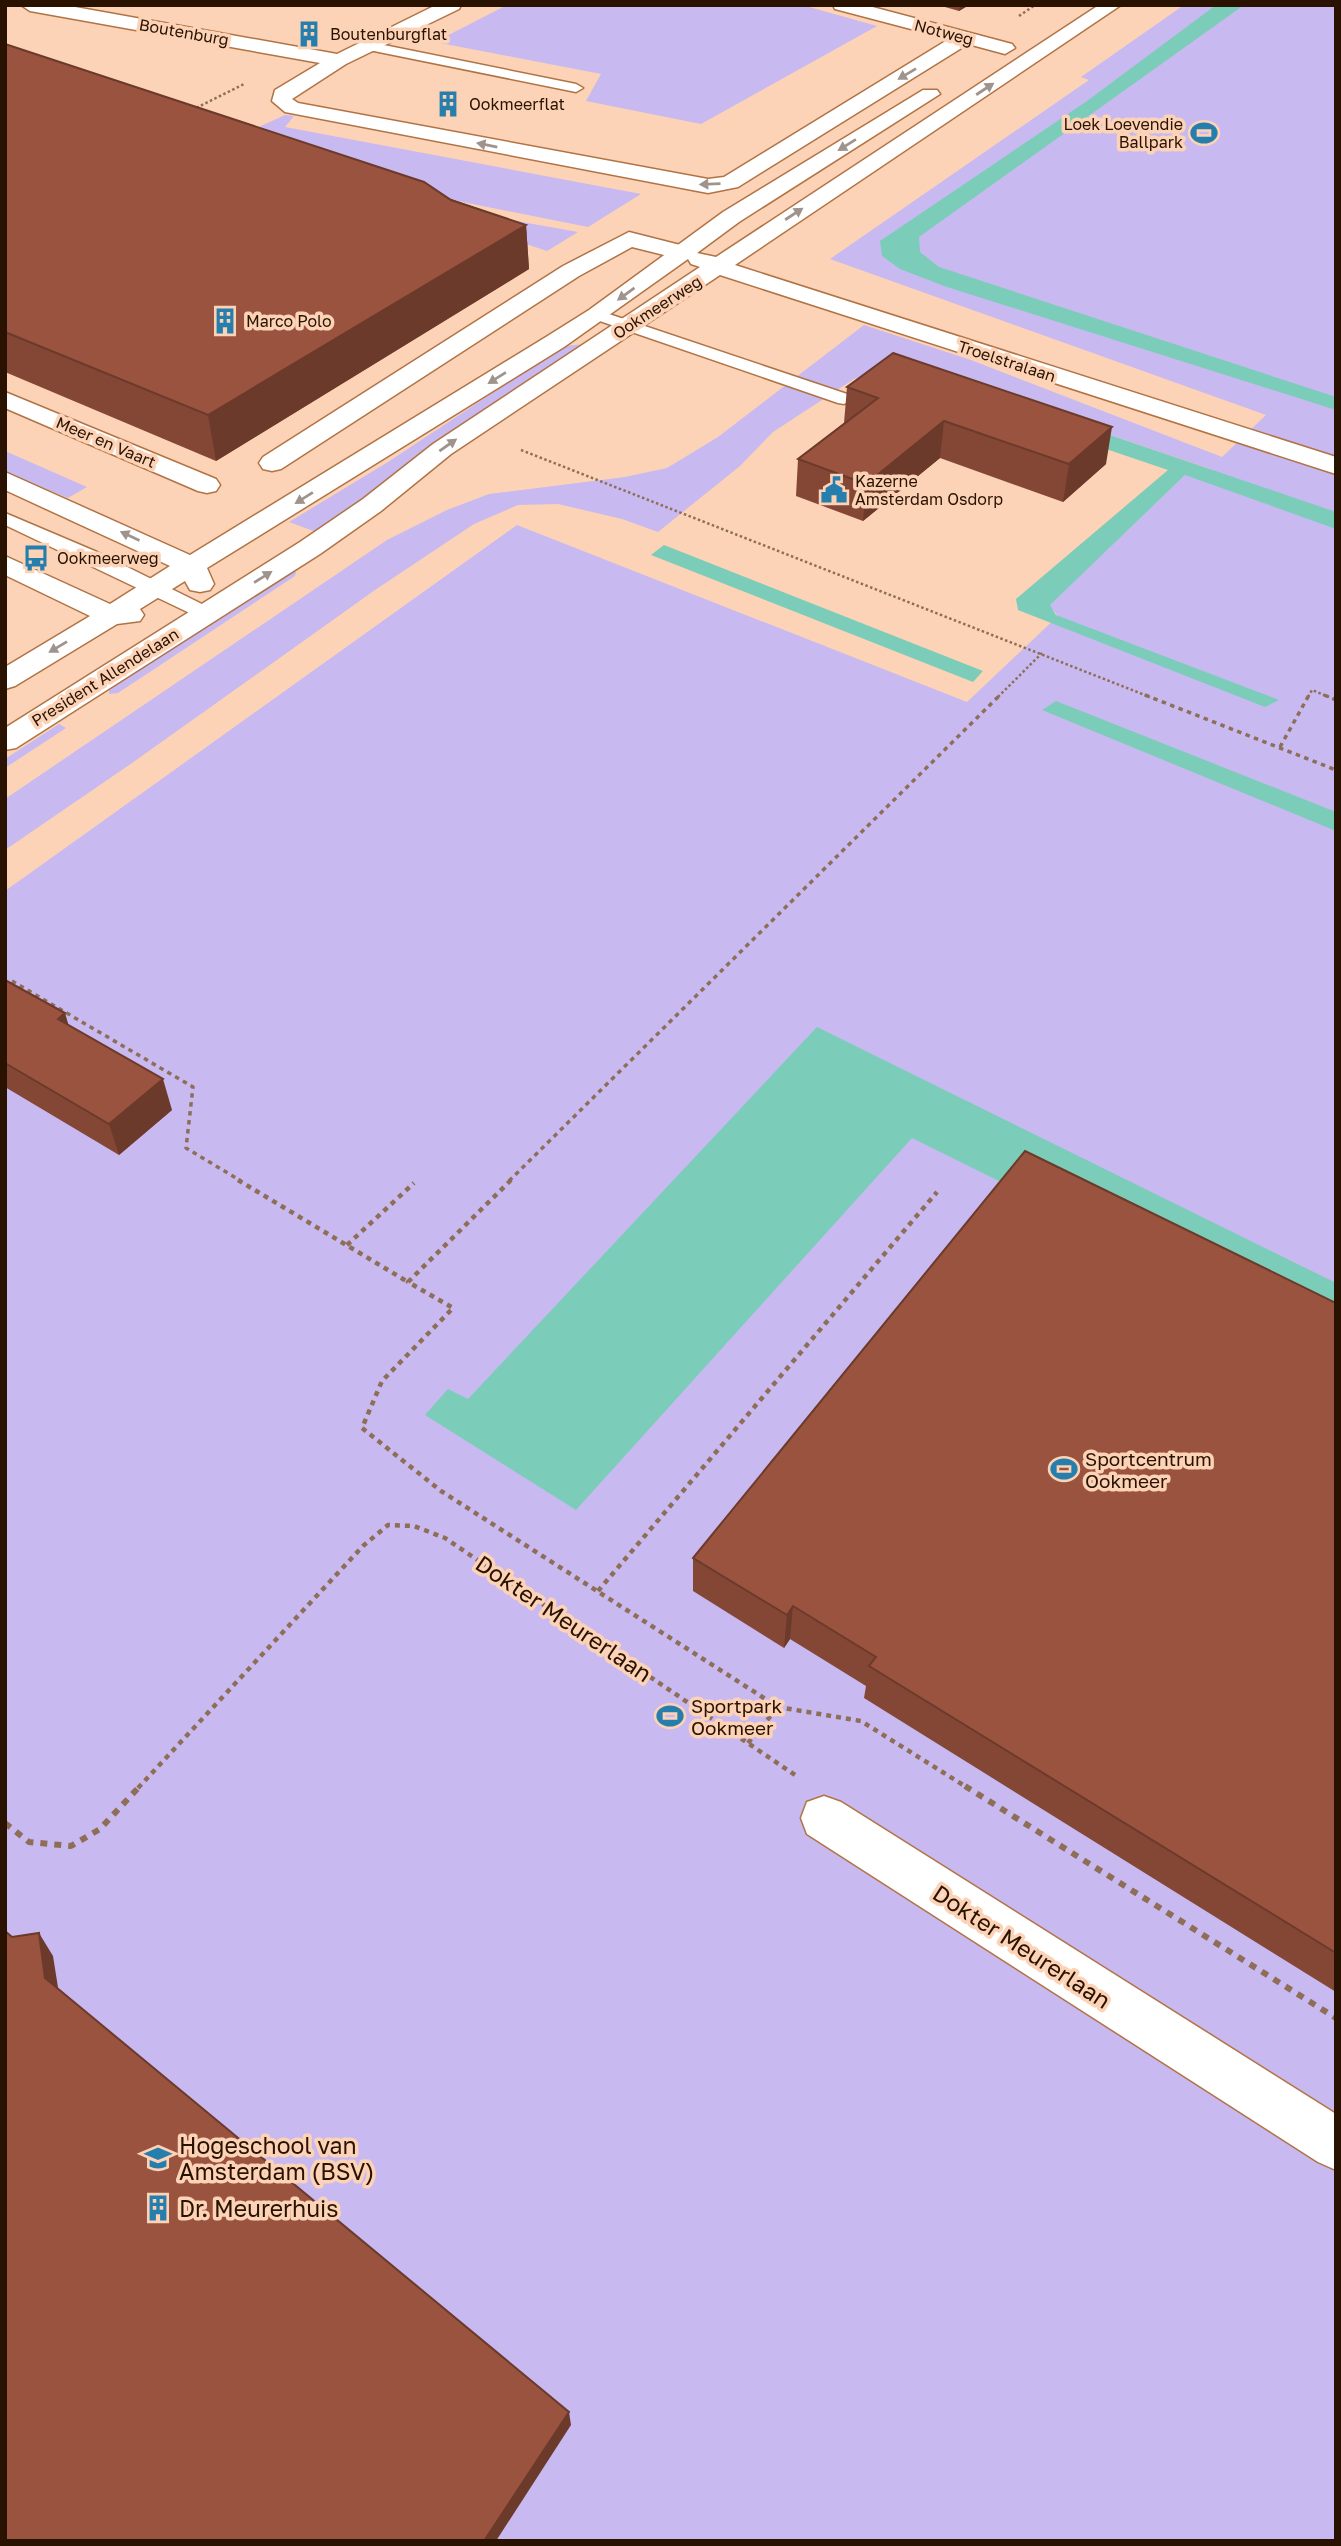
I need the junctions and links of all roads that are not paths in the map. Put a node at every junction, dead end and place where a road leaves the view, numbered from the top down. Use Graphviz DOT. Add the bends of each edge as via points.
graph roads {
  1 [pos="30,5"];
  2 [pos="452,5"];
  3 [pos="842,5"];
  4 [pos="1112,5"];
  5 [pos="1024,36"];
  6 [pos="965,38"];
  7 [pos="369,46"];
  8 [pos="1005,48"];
  9 [pos="339,60"];
  10 [pos="981,63"];
  11 [pos="945,85"];
  12 [pos="576,88"];
  13 [pos="680,252"];
  14 [pos="718,267"];
  15 [pos="597,315"];
  16 [pos="627,325"];
  17 [pos="5,399"];
  18 [pos="844,400"];
  19 [pos="272,463"];
  20 [pos="1336,466"];
  21 [pos="5,480"];
  22 [pos="207,485"];
  23 [pos="5,517"];
  24 [pos="5,564"];
  25 [pos="192,566"];
  26 [pos="155,588"];
  27 [pos="205,614"];
  28 [pos="111,615"];
  29 [pos="5,680"];
  30 [pos="5,741"];
  31 [pos="824,1818"];
  32 [pos="1336,2144"];
  1 -- 9 [label="street, Boutenburg"];
  2 -- 7 [label="street"];
  3 -- 6 [label="street, Notweg"];
  14 -- 4 [label="street, Ookmeerweg, one-way"];
  5 -- 8 [label="street"];
  6 -- 8 [label="street, Notweg"];
  6 -- 9 [label="street, one-way" via="730,182 708,187 292,108 282,101 282,94"];
  7 -- 9 [label="street"];
  7 -- 12 [label="lane"];
  8 -- 10 [label="street"];
  11 -- 13 [label="street, Ookmeerweg, one-way"];
  13 -- 14 [label="street, Troelstralaan"];
  13 -- 15 [label="street, Ookmeerweg, one-way"];
  13 -- 19 [label="street, Ookmeerweg" via="629,239 570,271"];
  14 -- 16 [label="street, Ookmeerweg"];
  14 -- 20 [label="street, Troelstralaan"];
  15 -- 16 [label="lane"];
  15 -- 25 [label="street, Ookmeerweg, one-way"];
  16 -- 18 [label="lane"];
  27 -- 16 [label="street, Ookmeerweg, one-way" via="310,548 442,449"];
  17 -- 22 [label="street, Meer en Vaart"];
  25 -- 21 [label="street, one-way"];
  23 -- 26 [label="lane"];
  24 -- 28 [label="street"];
  25 -- 26 [label="street"];
  25 -- 27 [label="street"];
  26 -- 27 [label="lane"];
  26 -- 28 [label="street"];
  27 -- 28 [label="street"];
  27 -- 30 [label="street, President Allendelaan"];
  28 -- 29 [label="street, one-way"];
  31 -- 32 [label="street, Dokter Meurerlaan"];
}
